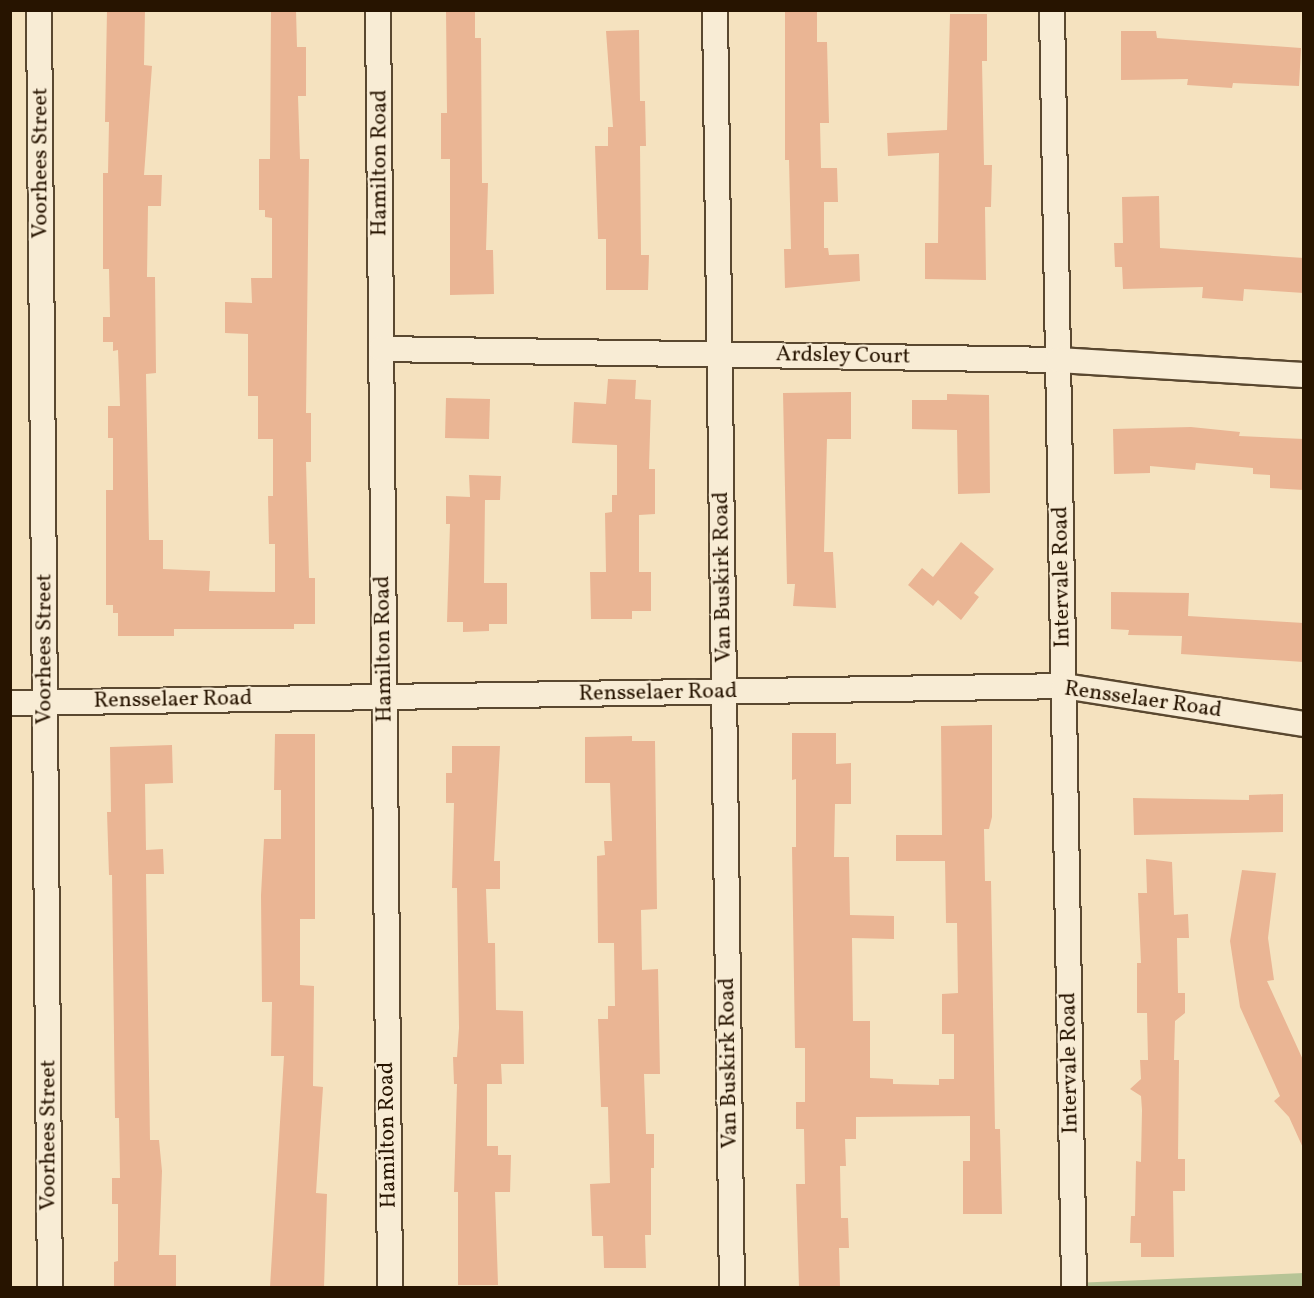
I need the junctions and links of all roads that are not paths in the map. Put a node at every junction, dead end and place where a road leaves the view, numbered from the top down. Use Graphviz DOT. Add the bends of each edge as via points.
graph roads {
  1 [pos="39,10"];
  2 [pos="378,10"];
  3 [pos="715,10"];
  4 [pos="1052,10"];
  5 [pos="381,349"];
  6 [pos="720,354"];
  7 [pos="1058,360"];
  8 [pos="1304,375"];
  9 [pos="1064,686"];
  10 [pos="724,692"];
  11 [pos="384,697"];
  12 [pos="45,702"];
  13 [pos="10,703"];
  14 [pos="1304,724"];
  15 [pos="50,1287"];
  16 [pos="390,1287"];
  17 [pos="732,1287"];
  18 [pos="1074,1287"];
  1 -- 12 [label="street, Voorhees Street"];
  2 -- 5 [label="street, Hamilton Road"];
  3 -- 6 [label="street, Van Buskirk Road"];
  4 -- 7 [label="street, Intervale Road"];
  5 -- 6 [label="street, Ardsley Court"];
  5 -- 11 [label="street, Hamilton Road"];
  6 -- 7 [label="street, Ardsley Court"];
  6 -- 10 [label="street, Van Buskirk Road"];
  7 -- 8 [label="street, Ardsley Court"];
  7 -- 9 [label="street, Intervale Road"];
  9 -- 10 [label="street, Rensselaer Road"];
  9 -- 14 [label="street, Rensselaer Road"];
  9 -- 18 [label="street, Intervale Road"];
  10 -- 11 [label="street, Rensselaer Road"];
  10 -- 17 [label="street, Van Buskirk Road"];
  11 -- 12 [label="street, Rensselaer Road"];
  11 -- 16 [label="street, Hamilton Road"];
  12 -- 13 [label="street, Rensselaer Road"];
  12 -- 15 [label="street, Voorhees Street"];
}
